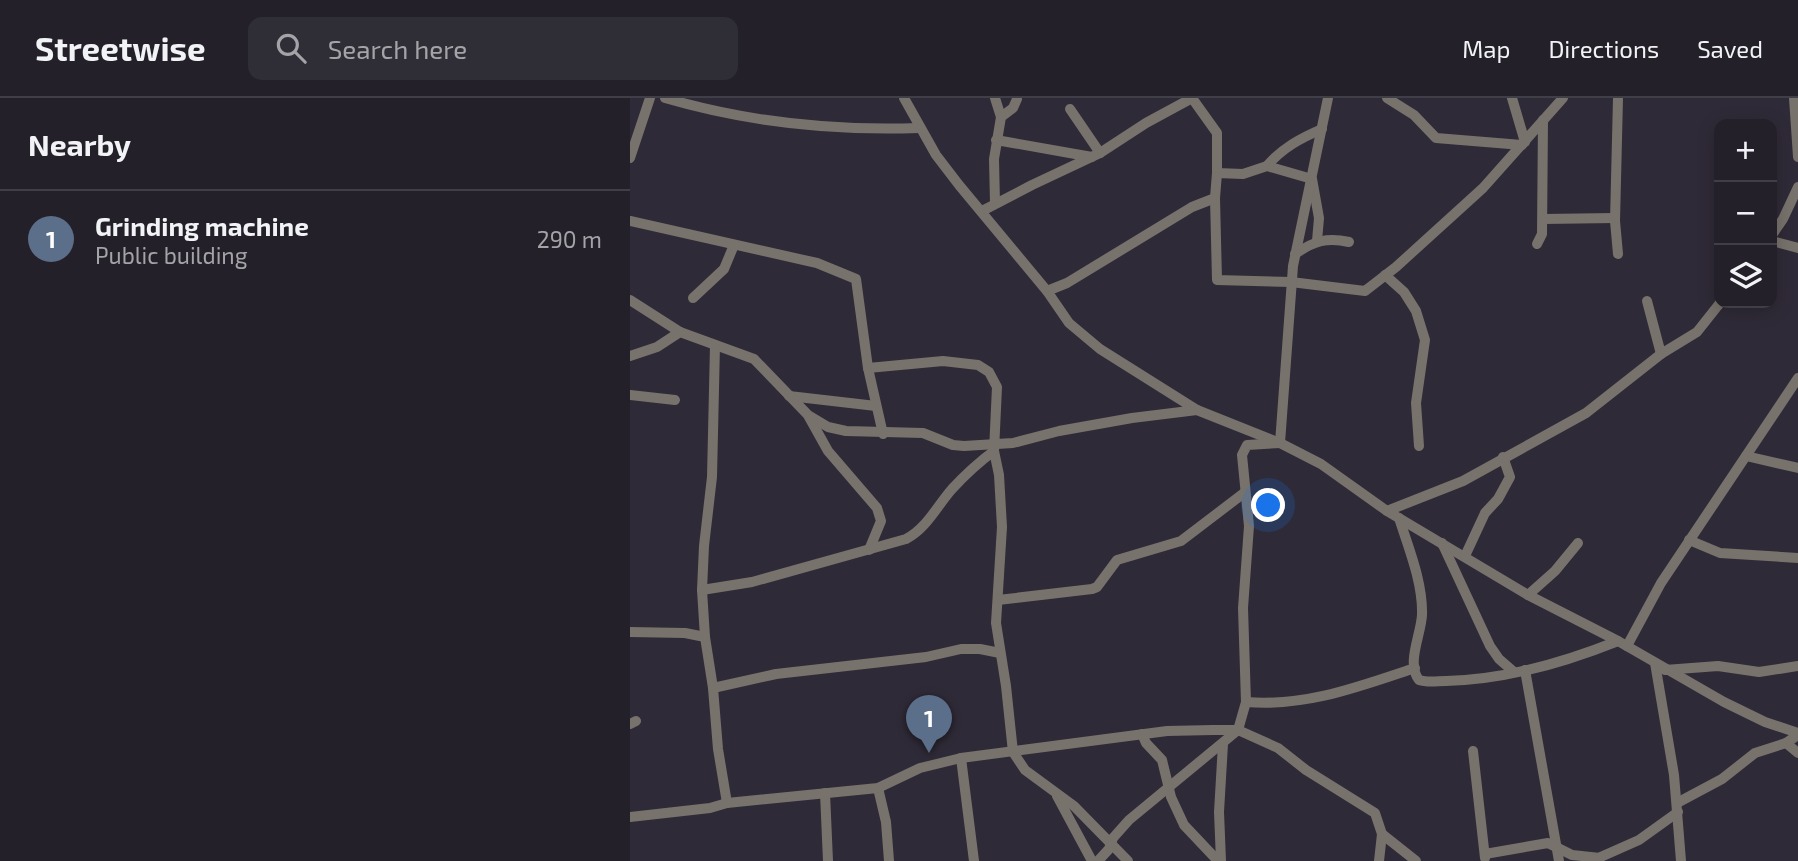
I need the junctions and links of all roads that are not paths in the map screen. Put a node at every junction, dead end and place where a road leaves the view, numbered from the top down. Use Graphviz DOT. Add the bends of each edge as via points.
graph roads {
  1 [pos="650,98"];
  2 [pos="665,98"];
  3 [pos="904,98"];
  4 [pos="995,98"];
  5 [pos="1192,98"];
  6 [pos="1328,98"];
  7 [pos="1387,98"];
  8 [pos="1512,98"];
  9 [pos="1563,98"];
  10 [pos="1618,98"];
  11 [pos="1794,98"];
  12 [pos="1017,99"];
  13 [pos="1070,109"];
  14 [pos="1001,117"];
  15 [pos="1543,120"];
  16 [pos="919,128"];
  17 [pos="1322,129"];
  18 [pos="996,140"];
  19 [pos="1523,144"];
  20 [pos="1096,155"];
  21 [pos="1798,157"];
  22 [pos="630,158"];
  23 [pos="1267,166"];
  24 [pos="1217,173"];
  25 [pos="1312,179"];
  26 [pos="1798,187"];
  27 [pos="1215,198"];
  28 [pos="995,203"];
  29 [pos="982,211"];
  30 [pos="1615,218"];
  31 [pos="1543,219"];
  32 [pos="630,221"];
  33 [pos="1777,228"];
  34 [pos="1317,242"];
  35 [pos="1349,242"];
  36 [pos="1777,242"];
  37 [pos="1537,244"];
  38 [pos="734,245"];
  39 [pos="1798,248"];
  40 [pos="1295,254"];
  41 [pos="1618,254"];
  42 [pos="1385,275"];
  43 [pos="1291,282"];
  44 [pos="1047,291"];
  45 [pos="693,298"];
  46 [pos="630,300"];
  47 [pos="1647,300"];
  48 [pos="1716,308"];
  49 [pos="680,332"];
  50 [pos="715,345"];
  51 [pos="1661,354"];
  52 [pos="630,356"];
  53 [pos="869,368"];
  54 [pos="1798,378"];
  55 [pos="630,395"];
  56 [pos="789,396"];
  57 [pos="675,400"];
  58 [pos="876,406"];
  59 [pos="1197,410"];
  60 [pos="808,415"];
  61 [pos="883,434"];
  62 [pos="1280,443"];
  63 [pos="1419,446"];
  64 [pos="994,447"];
  65 [pos="1745,456"];
  66 [pos="1503,457"];
  67 [pos="1798,468"];
  68 [pos="1244,493"];
  69 [pos="1387,511"];
  70 [pos="1399,518"];
  71 [pos="1689,540"];
  72 [pos="1442,543"];
  73 [pos="1578,543"];
  74 [pos="869,550"];
  75 [pos="1465,556"];
  76 [pos="1798,558"];
  77 [pos="702,590"];
  78 [pos="1528,595"];
  79 [pos="998,600"];
  80 [pos="630,632"];
  81 [pos="705,637"];
  82 [pos="1622,644"];
  83 [pos="1000,653"];
  84 [pos="1655,663"];
  85 [pos="1798,666"];
  86 [pos="1415,668"];
  87 [pos="1665,670"];
  88 [pos="1519,671"];
  89 [pos="713,688"];
  90 [pos="1246,702"];
  91 [pos="1238,730"];
  92 [pos="1143,734"];
  93 [pos="1798,734"];
  94 [pos="1786,743"];
  95 [pos="1223,744"];
  96 [pos="1473,751"];
  97 [pos="1013,752"];
  98 [pos="1798,752"];
  99 [pos="961,758"];
  100 [pos="878,788"];
  101 [pos="1168,789"];
  102 [pos="1054,792"];
  103 [pos="825,793"];
  104 [pos="727,803"];
  105 [pos="1677,807"];
  106 [pos="630,817"];
  107 [pos="1382,834"];
  108 [pos="1110,844"];
  109 [pos="1557,846"];
  110 [pos="1485,857"];
  111 [pos="1596,859"];
  112 [pos="828,860"];
  113 [pos="814,861"];
  114 [pos="889,861"];
  115 [pos="974,861"];
  116 [pos="1092,861"];
  117 [pos="1098,861"];
  118 [pos="1128,861"];
  119 [pos="1219,861"];
  120 [pos="1379,861"];
  121 [pos="1416,861"];
  122 [pos="1559,861"];
  123 [pos="1681,861"];
  1 -- 22 [label="street"];
  2 -- 16 [label="street" via="729,114 811,126"];
  3 -- 16 [label="street"];
  4 -- 14 [label="street"];
  5 -- 20 [label="street"];
  5 -- 24 [label="street" via="1217,133"];
  6 -- 17 [label="street"];
  7 -- 19 [label="street" via="1436,138"];
  8 -- 19 [label="street"];
  9 -- 15 [label="street"];
  10 -- 30 [label="street"];
  11 -- 21 [label="street"];
  12 -- 14 [label="street"];
  13 -- 20 [label="street"];
  14 -- 18 [label="street"];
  15 -- 19 [label="street"];
  15 -- 31 [label="street"];
  16 -- 29 [label="street"];
  17 -- 23 [label="street" via="1300,139"];
  17 -- 25 [label="street"];
  18 -- 20 [label="street"];
  18 -- 28 [label="street"];
  19 -- 42 [label="street" via="1483,188"];
  20 -- 28 [label="street"];
  23 -- 24 [label="street" via="1243,174"];
  23 -- 25 [label="street"];
  24 -- 27 [label="street"];
  25 -- 34 [label="street" via="1320,218"];
  25 -- 40 [label="street"];
  26 -- 33 [label="street"];
  27 -- 43 [label="street" via="1217,280"];
  27 -- 44 [label="street" via="1192,207 1067,284"];
  28 -- 29 [label="street"];
  29 -- 44 [label="street"];
  30 -- 31 [label="street"];
  30 -- 41 [label="street"];
  31 -- 37 [label="street"];
  32 -- 38 [label="street"];
  34 -- 35 [label="street"];
  34 -- 40 [label="street"];
  36 -- 39 [label="street"];
  38 -- 45 [label="street" via="724,269"];
  38 -- 53 [label="street" via="817,263 856,279"];
  40 -- 43 [label="street"];
  42 -- 43 [label="street" via="1365,291"];
  42 -- 63 [label="street" via="1416,311 1425,340 1416,403"];
  43 -- 62 [label="street"];
  44 -- 59 [label="street" via="1083,337"];
  46 -- 49 [label="street"];
  47 -- 51 [label="street"];
  48 -- 51 [label="street" via="1696,332"];
  49 -- 50 [label="street"];
  49 -- 52 [label="street" via="649,351"];
  50 -- 56 [label="street" via="754,359"];
  50 -- 77 [label="street" via="712,477"];
  51 -- 66 [label="street" via="1586,413"];
  53 -- 58 [label="street"];
  53 -- 64 [label="street" via="943,361 978,365 989,372 997,387"];
  54 -- 65 [label="street"];
  55 -- 57 [label="street"];
  56 -- 58 [label="street"];
  56 -- 60 [label="street"];
  58 -- 61 [label="street"];
  59 -- 62 [label="street"];
  59 -- 64 [label="street" via="1059,431"];
  60 -- 61 [label="street" via="846,432"];
  60 -- 74 [label="street" via="828,451 877,508 881,521"];
  61 -- 64 [label="street" via="923,433 953,445"];
  62 -- 68 [label="street" via="1247,445 1242,461"];
  62 -- 69 [label="street" via="1321,464"];
  64 -- 74 [label="street" via="915,534"];
  64 -- 79 [label="street" via="1002,534"];
  65 -- 67 [label="street"];
  65 -- 71 [label="street"];
  66 -- 69 [label="street" via="1463,481"];
  66 -- 75 [label="street" via="1510,477 1485,513"];
  68 -- 79 [label="street" via="1181,541 1117,560 1097,587"];
  68 -- 90 [label="street" via="1249,526 1243,608"];
  69 -- 70 [label="street"];
  70 -- 72 [label="street"];
  70 -- 86 [label="street" via="1421,598"];
  71 -- 76 [label="street" via="1720,553"];
  71 -- 82 [label="street"];
  72 -- 75 [label="street"];
  72 -- 88 [label="street" via="1490,646 1499,659"];
  73 -- 78 [label="street"];
  74 -- 77 [label="street" via="752,582"];
  75 -- 78 [label="street"];
  77 -- 81 [label="street"];
  78 -- 82 [label="street"];
  79 -- 83 [label="street"];
  80 -- 81 [label="street"];
  81 -- 89 [label="street"];
  82 -- 84 [label="street"];
  82 -- 88 [label="street"];
  83 -- 89 [label="street" via="961,649 776,674"];
  83 -- 97 [label="street"];
  84 -- 87 [label="street"];
  84 -- 105 [label="street"];
  85 -- 87 [label="street" via="1759,672 1718,666"];
  86 -- 88 [label="street" via="1417,679 1427,682 1466,681"];
  86 -- 90 [label="street" via="1355,689 1276,704"];
  87 -- 93 [label="street"];
  88 -- 109 [label="street"];
  89 -- 104 [label="street"];
  90 -- 91 [label="street"];
  91 -- 92 [label="street"];
  91 -- 95 [label="street"];
  91 -- 107 [label="street" via="1278,748 1375,813"];
  92 -- 97 [label="street"];
  92 -- 101 [label="street" via="1161,760"];
  93 -- 94 [label="street"];
  94 -- 98 [label="street"];
  94 -- 105 [label="street" via="1755,753"];
  95 -- 101 [label="street"];
  95 -- 119 [label="street"];
  96 -- 110 [label="street"];
  97 -- 99 [label="street"];
  97 -- 102 [label="street" via="1025,770"];
  99 -- 100 [label="street" via="920,768"];
  99 -- 115 [label="street"];
  100 -- 103 [label="street"];
  100 -- 114 [label="street"];
  101 -- 108 [label="street" via="1129,820"];
  101 -- 119 [label="street" via="1184,825"];
  102 -- 108 [label="street"];
  102 -- 116 [label="street"];
  103 -- 104 [label="street"];
  103 -- 112 [label="street"];
  104 -- 106 [label="street"];
  105 -- 111 [label="street" via="1639,840"];
  105 -- 123 [label="street"];
  107 -- 120 [label="street"];
  107 -- 121 [label="street"];
  108 -- 117 [label="street"];
  108 -- 118 [label="street"];
  109 -- 110 [label="street" via="1548,843"];
  109 -- 111 [label="street" via="1572,855"];
  109 -- 122 [label="street"];
  112 -- 113 [label="street"];
}
